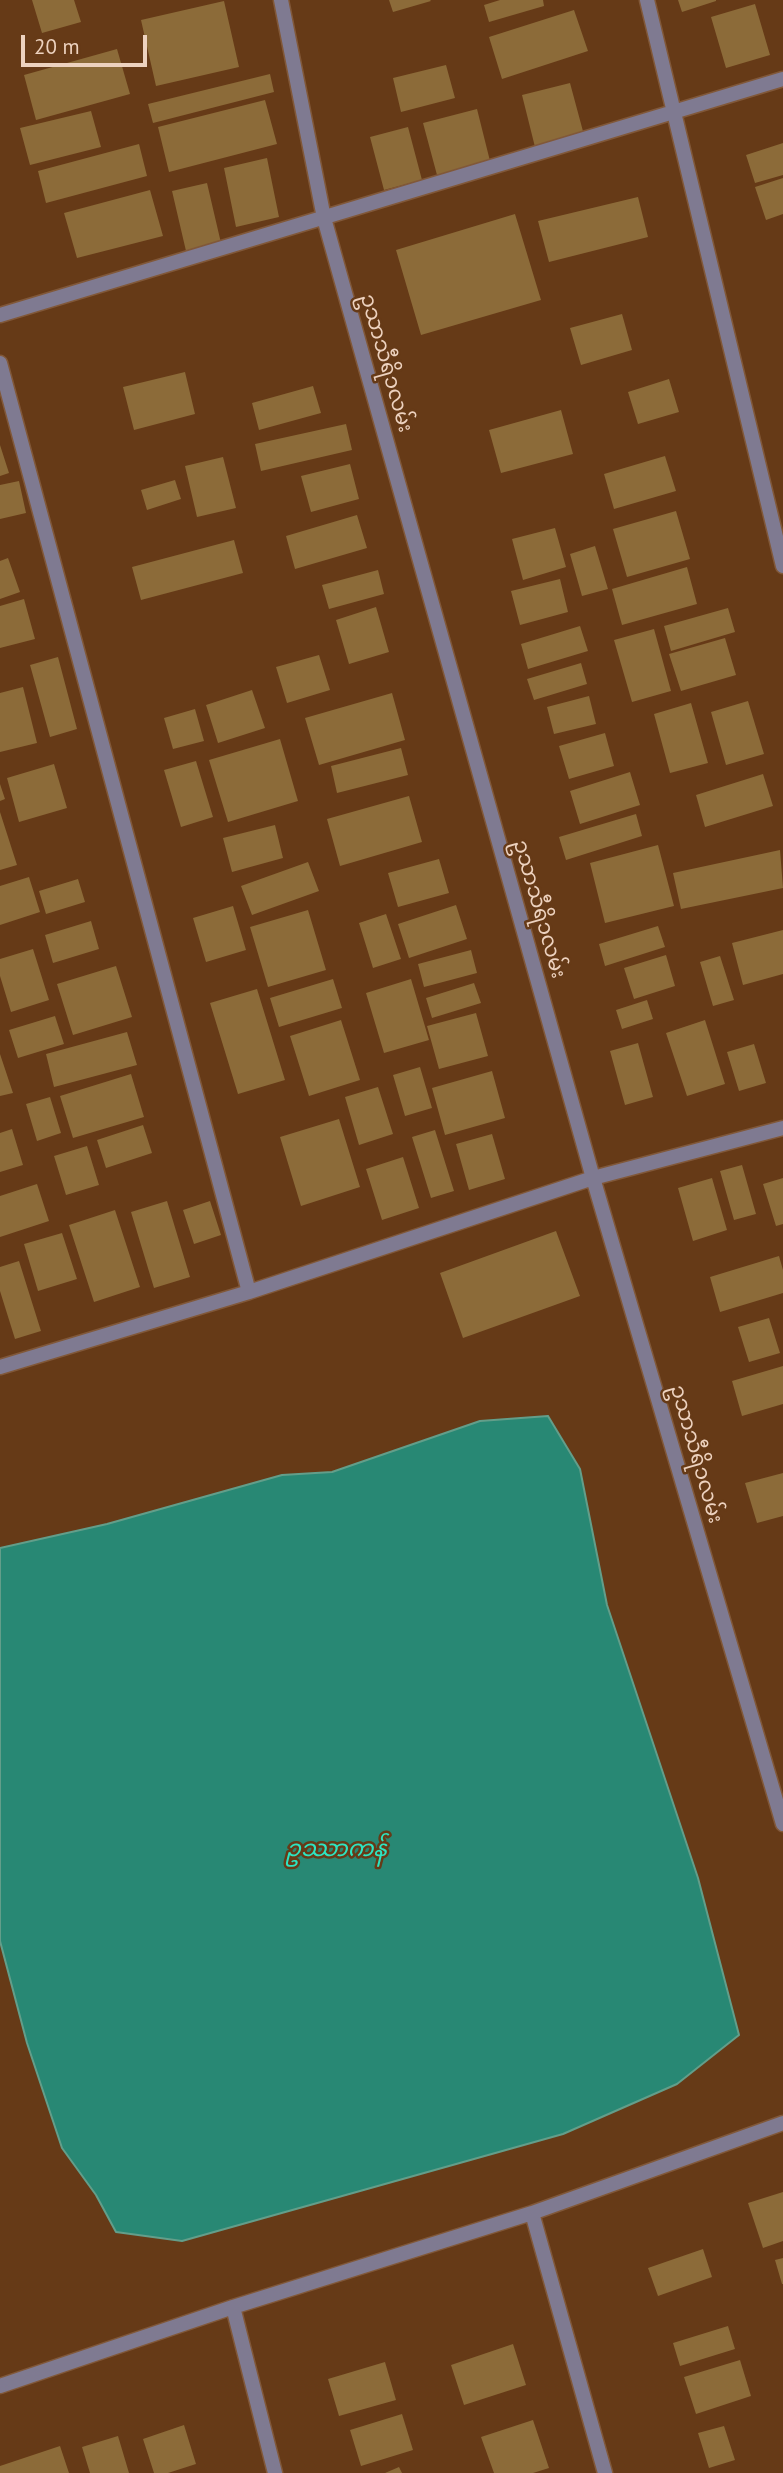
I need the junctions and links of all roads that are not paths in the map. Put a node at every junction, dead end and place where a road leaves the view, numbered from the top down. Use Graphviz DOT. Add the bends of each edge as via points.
graph roads {
  1 [pos="281,0"];
  2 [pos="648,0"];
  3 [pos="783,79"];
  4 [pos="675,112"];
  5 [pos="324,218"];
  6 [pos="0,315"];
  7 [pos="0,363"];
  8 [pos="783,566"];
  9 [pos="783,1128"];
  10 [pos="593,1178"];
  11 [pos="249,1292"];
  12 [pos="0,1367"];
  13 [pos="783,1824"];
  14 [pos="783,2123"];
  15 [pos="532,2213"];
  16 [pos="233,2307"];
  17 [pos="0,2386"];
  18 [pos="275,2473"];
  19 [pos="605,2473"];
  1 -- 5 [label="street, ဥသာသီရိ၁လမ်း"];
  2 -- 4 [label="street"];
  3 -- 4 [label="street"];
  4 -- 5 [label="street"];
  4 -- 8 [label="street"];
  5 -- 6 [label="street"];
  5 -- 10 [label="street, ဥသာသီရိ၁လမ်း"];
  7 -- 11 [label="street"];
  9 -- 10 [label="street"];
  10 -- 11 [label="street"];
  10 -- 13 [label="street, ဥသာသီရိ၁လမ်း"];
  11 -- 12 [label="street"];
  14 -- 15 [label="street"];
  15 -- 16 [label="street"];
  15 -- 19 [label="street"];
  16 -- 17 [label="street"];
  16 -- 18 [label="street"];
}
